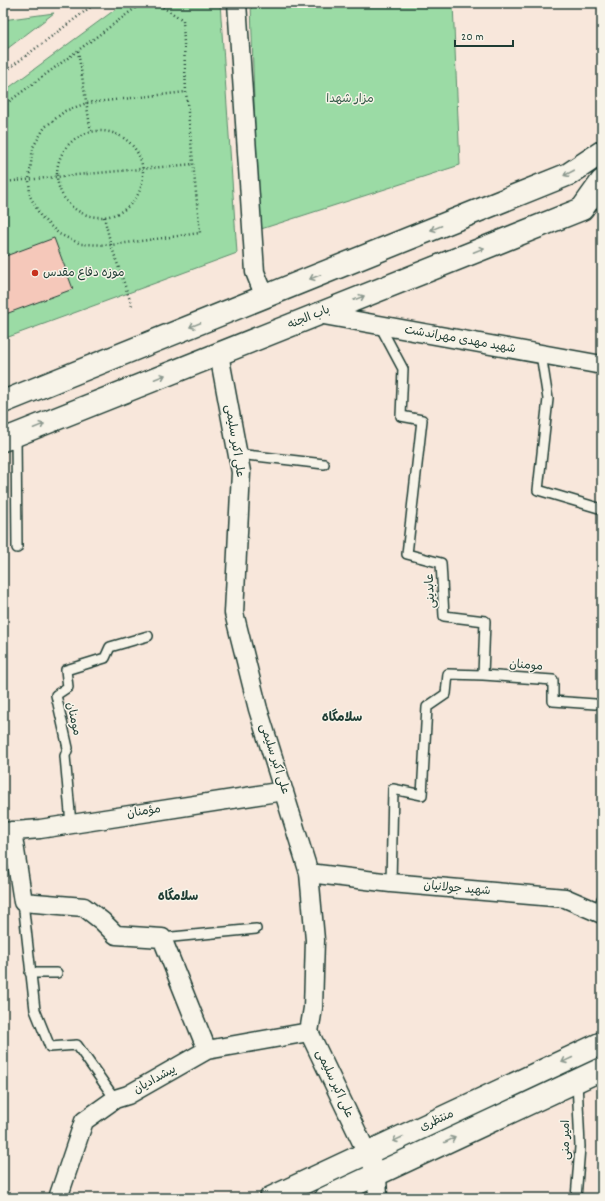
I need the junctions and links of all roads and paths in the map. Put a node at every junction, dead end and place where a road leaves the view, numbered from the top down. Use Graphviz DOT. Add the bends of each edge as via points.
graph roads {
  1 [pos="96,3"];
  2 [pos="142,3"];
  3 [pos="156,3"];
  4 [pos="238,3"];
  5 [pos="78,51"];
  6 [pos="3,73"];
  7 [pos="186,92"];
  8 [pos="88,103"];
  9 [pos="3,106"];
  10 [pos="91,132"];
  11 [pos="602,152"];
  12 [pos="193,164"];
  13 [pos="143,168"];
  14 [pos="57,178"];
  15 [pos="29,180"];
  16 [pos="3,182"];
  17 [pos="600,190"];
  18 [pos="104,217"];
  19 [pos="111,245"];
  20 [pos="264,297"];
  21 [pos="132,306"];
  22 [pos="318,314"];
  23 [pos="380,326"];
  24 [pos="220,354"];
  25 [pos="540,354"];
  26 [pos="602,365"];
  27 [pos="3,402"];
  28 [pos="9,438"];
  29 [pos="238,454"];
  30 [pos="324,464"];
  31 [pos="602,509"];
  32 [pos="17,548"];
  33 [pos="148,636"];
  34 [pos="483,675"];
  35 [pos="595,704"];
  36 [pos="284,790"];
  37 [pos="71,824"];
  38 [pos="7,831"];
  39 [pos="309,873"];
  40 [pos="391,883"];
  41 [pos="23,902"];
  42 [pos="601,908"];
  43 [pos="256,930"];
  44 [pos="162,938"];
  45 [pos="30,973"];
  46 [pos="57,973"];
  47 [pos="309,1032"];
  48 [pos="602,1043"];
  49 [pos="207,1050"];
  50 [pos="602,1069"];
  51 [pos="577,1081"];
  52 [pos="115,1099"];
  53 [pos="367,1153"];
  54 [pos="377,1174"];
  55 [pos="58,1198"];
  56 [pos="271,1198"];
  57 [pos="326,1198"];
  58 [pos="378,1198"];
  59 [pos="576,1198"];
  1 -- 6 [label="path"];
  2 -- 5 [label="path"];
  3 -- 7 [label="path" via="183,20"];
  4 -- 20 [label="street" via="255,272"];
  5 -- 8 [label="path"];
  5 -- 9 [label="path"];
  7 -- 8 [label="path"];
  7 -- 12 [label="path"];
  8 -- 10 [label="path"];
  8 -- 15 [label="path" via="64,111 45,127 32,147"];
  10 -- 13 [label="path" via="115,133 125,139 134,147"];
  10 -- 14 [label="path" via="69,143 57,165"];
  11 -- 20 [label="street, one-way" via="569,174"];
  12 -- 13 [label="path"];
  12 -- 19 [label="path" via="200,233"];
  13 -- 14 [label="path"];
  13 -- 18 [label="path" via="140,190 134,200 126,209"];
  14 -- 15 [label="path"];
  14 -- 18 [label="path" via="60,191 67,202 78,211"];
  15 -- 16 [label="path"];
  15 -- 19 [label="path" via="30,196 42,217 59,234 81,244"];
  22 -- 17 [label="street, باب الجنه, one-way" via="582,209"];
  18 -- 19 [label="path"];
  19 -- 21 [label="path"];
  20 -- 27 [label="street, one-way"];
  22 -- 23 [label="street, شهید مهدی مهراندشت"];
  22 -- 24 [label="street, باب الجنه"];
  23 -- 25 [label="street, شهید مهدی مهراندشت"];
  23 -- 34 [label="lane, عابدینی" via="403,369 402,416 422,420 407,554 441,563 444,616 485,621"];
  28 -- 24 [label="street, باب الجنه, one-way"];
  24 -- 29 [label="street, علی اکبر سلیمی"];
  25 -- 26 [label="street, شهید مهدی مهراندشت"];
  25 -- 31 [label="lane" via="548,399 538,490"];
  28 -- 32 [label="lane"];
  29 -- 30 [label="lane"];
  29 -- 36 [label="street, علی اکبر سلیمی" via="241,472 234,613 258,709"];
  33 -- 37 [label="lane, مومنان" via="110,647 105,658 66,670 68,687 56,695 68,748 65,756"];
  34 -- 35 [label="lane, مومنان" via="553,680 554,701"];
  34 -- 40 [label="lane" via="448,674 446,694 426,707 422,794 393,789"];
  36 -- 37 [label="street, مؤمنان"];
  36 -- 39 [label="street, علی اکبر سلیمی"];
  37 -- 38 [label="street, مؤمنان"];
  38 -- 41 [label="street"];
  39 -- 40 [label="street, شهید جولانیان"];
  39 -- 47 [label="street, علی اکبر سلیمی" via="315,940 313,1008"];
  40 -- 42 [label="street, شهید جولانیان" via="565,898"];
  41 -- 44 [label="street" via="84,907 116,935"];
  41 -- 45 [label="lane"];
  43 -- 44 [label="lane"];
  44 -- 49 [label="street"];
  45 -- 46 [label="lane"];
  45 -- 52 [label="lane" via="35,1010 50,1047 77,1045"];
  47 -- 49 [label="street, پیشدادیان"];
  47 -- 53 [label="street, علی اکبر سلیمی"];
  48 -- 53 [label="street, منتظری, one-way"];
  49 -- 52 [label="street, پیشدادیان"];
  50 -- 51 [label="street, منتظری"];
  54 -- 51 [label="street, منتظری, one-way"];
  51 -- 59 [label="lane, امیر منی" via="580,1148"];
  52 -- 55 [label="street, پیشدادیان" via="84,1121"];
  53 -- 54 [label="street, علی اکبر سلیمی"];
  53 -- 56 [label="street, منتظری"];
  54 -- 57 [label="street, منتظری"];
  54 -- 58 [label="street"];
}
